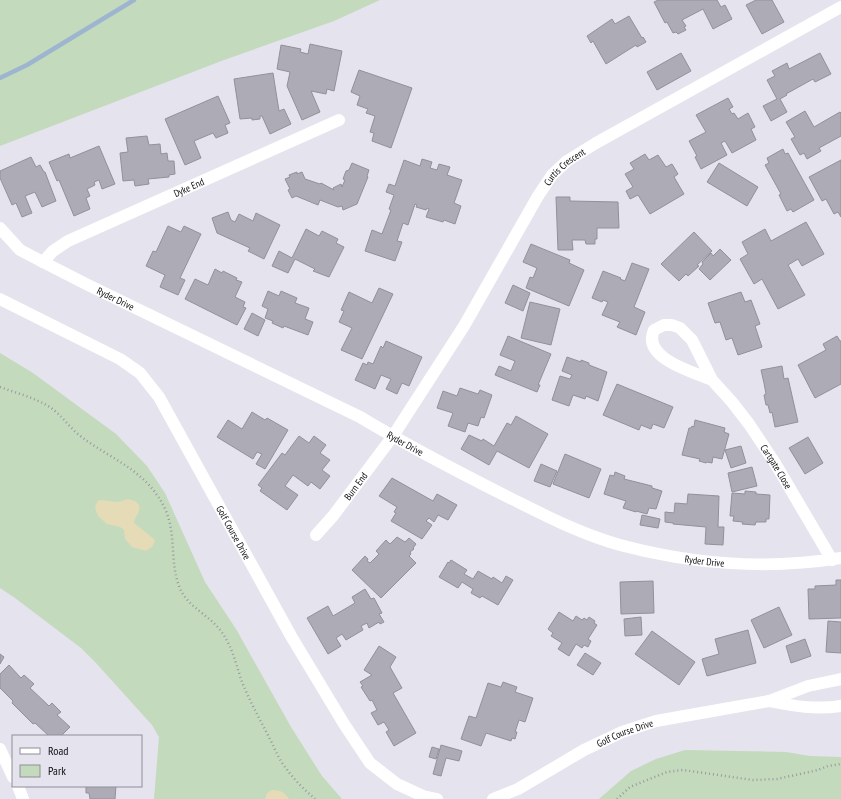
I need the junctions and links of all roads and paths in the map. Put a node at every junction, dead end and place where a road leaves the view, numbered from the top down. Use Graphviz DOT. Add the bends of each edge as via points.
graph roads {
  1 [pos="841,7"];
  2 [pos="340,120"];
  3 [pos="0,228"];
  4 [pos="43,262"];
  5 [pos="0,299"];
  6 [pos="712,380"];
  7 [pos="0,387"];
  8 [pos="393,436"];
  9 [pos="316,534"];
  10 [pos="836,559"];
  11 [pos="841,679"];
  12 [pos="769,701"];
  13 [pos="841,706"];
  14 [pos="0,749"];
  15 [pos="841,764"];
  16 [pos="12,774"];
  17 [pos="18,787"];
  18 [pos="23,799"];
  19 [pos="315,799"];
  20 [pos="437,799"];
  21 [pos="493,799"];
  22 [pos="617,799"];
  1 -- 8 [label="street, Curtis Crescent" via="596,142 567,161 552,175 464,326"];
  2 -- 4 [label="street, Dyke End" via="68,241"];
  3 -- 4 [label="street, Ryder Drive" via="20,250"];
  4 -- 8 [label="street, Ryder Drive" via="360,417"];
  5 -- 20 [label="street, Golf Course Drive" via="120,359 140,373 159,397 291,636 370,763 396,784"];
  6 -- 6 [label="street, Cartgate Close" via="656,352 652,339 654,330 664,325 672,325 685,332 692,340"];
  6 -- 10 [label="street, Cartgate Close" via="749,424"];
  7 -- 19 [label="path" via="50,407 77,434 142,476 167,513 175,571 184,597 223,634 244,687 285,768"];
  8 -- 9 [label="street, Burn End" via="334,516"];
  8 -- 10 [label="street, Ryder Drive" via="566,525 618,545 662,555 770,565"];
  11 -- 12 [label="street, Golf Course Drive" via="808,686"];
  12 -- 13 [label="street, Golf Course Drive" via="809,708"];
  12 -- 21 [label="street, Golf Course Drive" via="656,721 622,732 584,750 518,789"];
  14 -- 16 [label="street"];
  15 -- 22 [label="path" via="778,779 740,778 683,770 667,772 630,787"];
  17 -- 18 [label="street"];
}
